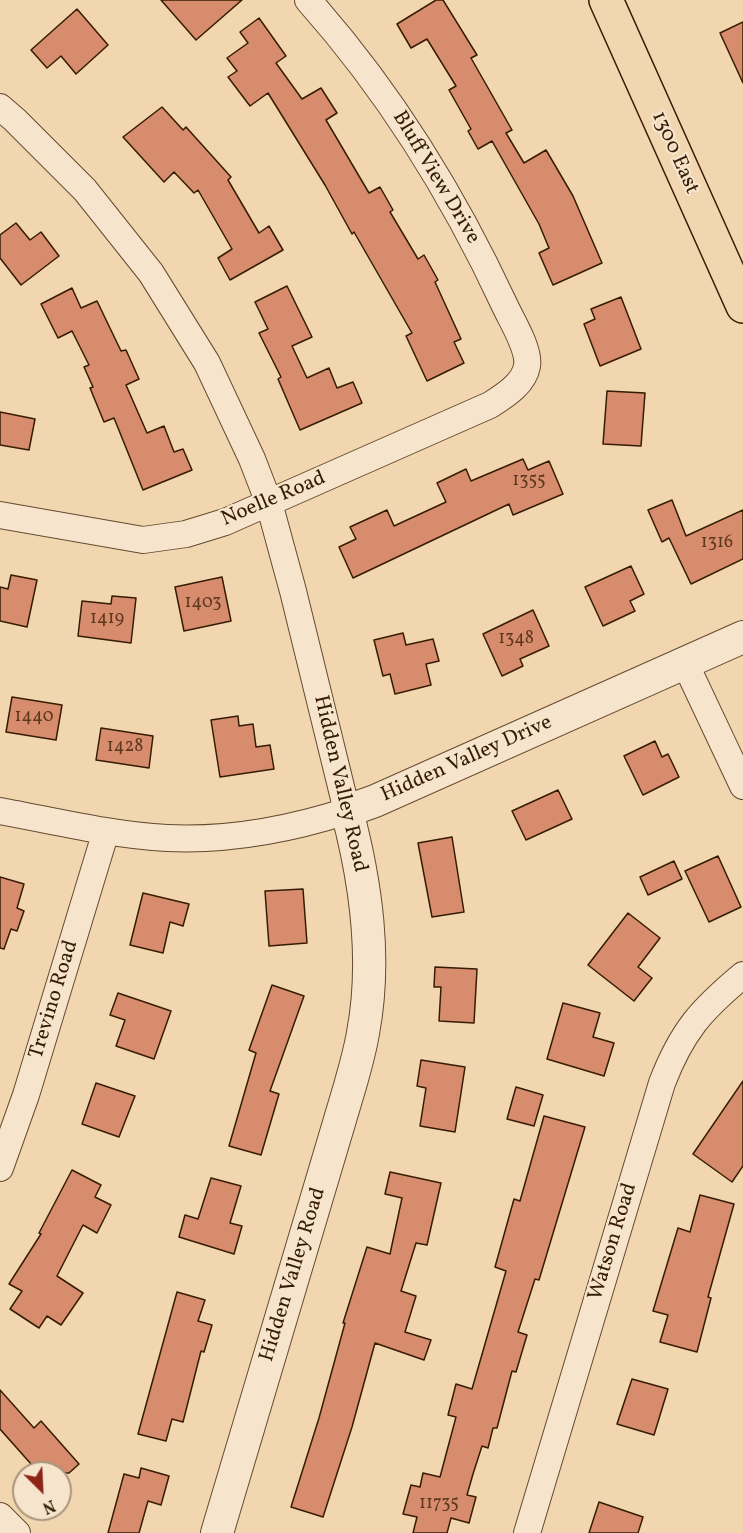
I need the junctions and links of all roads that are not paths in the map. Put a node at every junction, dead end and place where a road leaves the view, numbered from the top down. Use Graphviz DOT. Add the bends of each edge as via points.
graph roads {
  1 [pos="308,0"];
  2 [pos="606,0"];
  3 [pos="0,107"];
  4 [pos="743,306"];
  5 [pos="524,374"];
  6 [pos="269,503"];
  7 [pos="0,515"];
  8 [pos="743,637"];
  9 [pos="685,663"];
  10 [pos="743,786"];
  11 [pos="0,811"];
  12 [pos="347,811"];
  13 [pos="106,831"];
  14 [pos="743,975"];
  15 [pos="0,1168"];
  16 [pos="0,1516"];
  17 [pos="17,1533"];
  18 [pos="217,1533"];
  19 [pos="527,1533"];
  1 -- 5 [label="street, Bluff View Drive" via="389,101 437,176 483,258 522,342 528,365"];
  2 -- 4 [label="main road, 1300 East"];
  3 -- 6 [label="street, Hidden Valley Road" via="85,190 150,273 207,363"];
  5 -- 6 [label="street, Noelle Road" via="490,405"];
  6 -- 7 [label="street, Noelle Road" via="186,534 143,540"];
  6 -- 12 [label="street, Hidden Valley Road"];
  8 -- 9 [label="street, Hidden Valley Drive"];
  9 -- 10 [label="street"];
  9 -- 12 [label="street, Hidden Valley Drive"];
  11 -- 13 [label="street, Hidden Valley Drive"];
  12 -- 13 [label="street, Hidden Valley Drive" via="290,828 230,837 167,838"];
  12 -- 18 [label="street, Hidden Valley Road" via="368,916 369,974 363,1031"];
  13 -- 15 [label="street, Trevino Road"];
  14 -- 19 [label="street, Watson Road" via="690,1027 670,1063"];
  16 -- 17 [label="street"];
}
